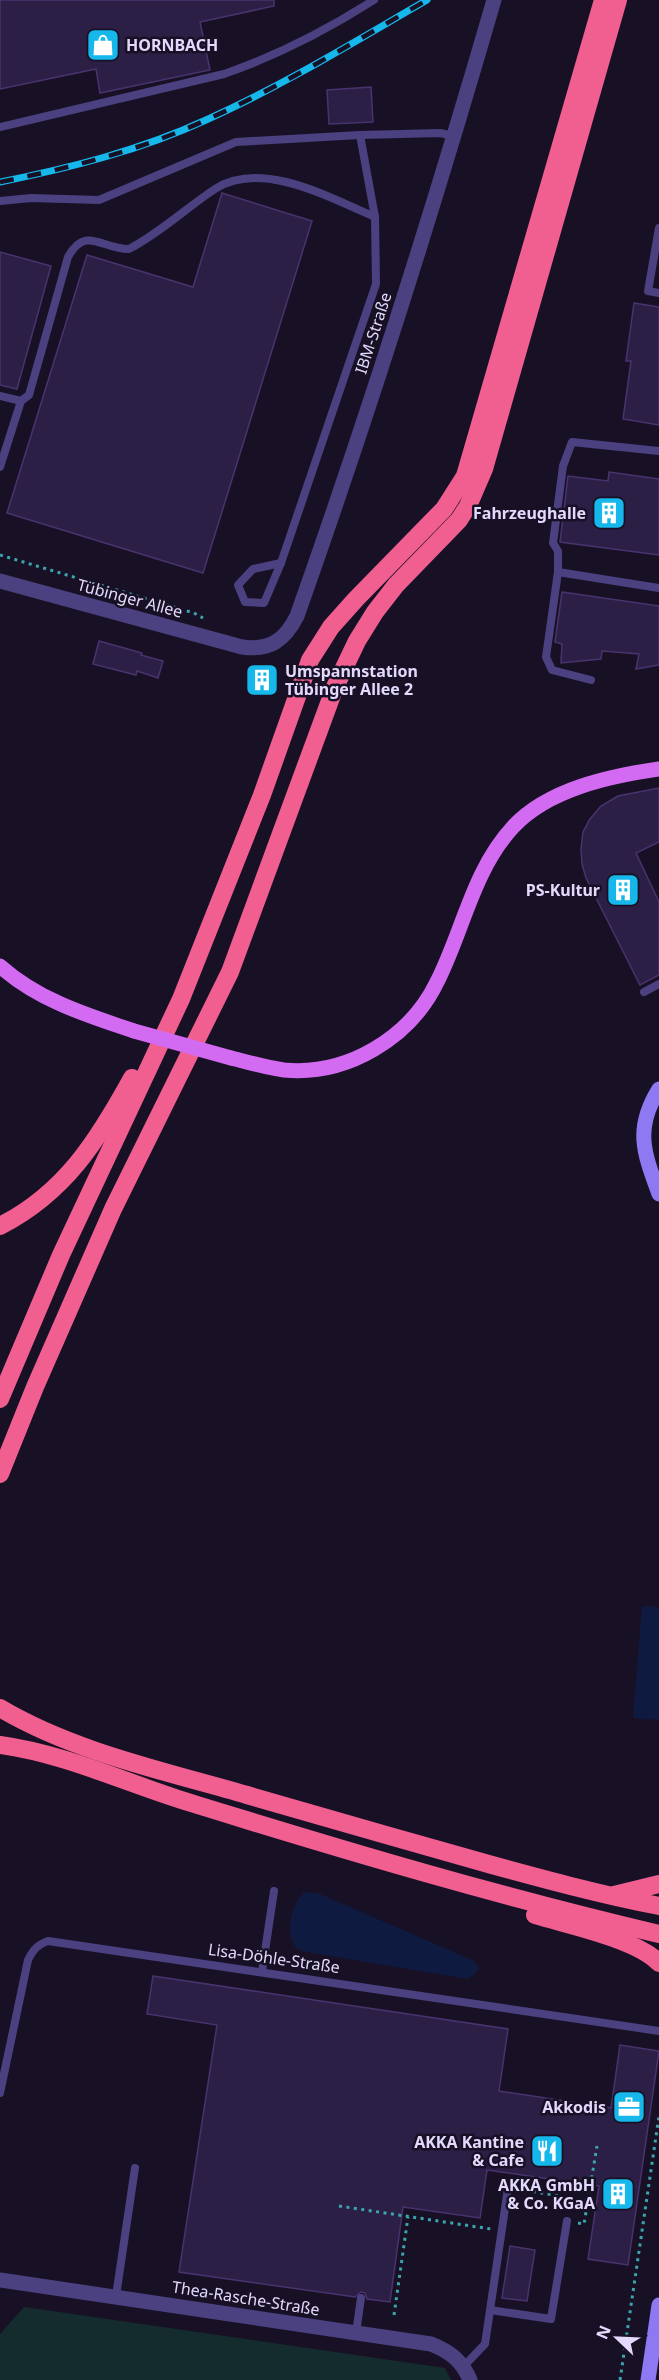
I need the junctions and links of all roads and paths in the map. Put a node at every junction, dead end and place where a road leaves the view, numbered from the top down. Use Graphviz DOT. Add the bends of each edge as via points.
graph roads {
  1 [pos="374,0"];
  2 [pos="494,0"];
  3 [pos="603,0"];
  4 [pos="618,0"];
  5 [pos="0,127"];
  6 [pos="360,135"];
  7 [pos="454,136"];
  8 [pos="0,201"];
  9 [pos="375,217"];
  10 [pos="659,228"];
  11 [pos="659,293"];
  12 [pos="0,396"];
  13 [pos="21,401"];
  14 [pos="659,451"];
  15 [pos="0,467"];
  16 [pos="0,555"];
  17 [pos="281,563"];
  18 [pos="558,572"];
  19 [pos="0,581"];
  20 [pos="659,588"];
  21 [pos="203,619"];
  22 [pos="250,648"];
  23 [pos="591,680"];
  24 [pos="658,769"];
  25 [pos="0,966"];
  26 [pos="659,984"];
  27 [pos="644,992"];
  28 [pos="181,999"];
  29 [pos="659,1089"];
  30 [pos="659,1194"];
  31 [pos="0,1226"];
  32 [pos="0,1399"];
  33 [pos="0,1474"];
  34 [pos="0,1708"];
  35 [pos="0,1745"];
  36 [pos="375,1859"];
  37 [pos="659,1884"];
  38 [pos="274,1891"];
  39 [pos="609,1896"];
  40 [pos="659,1906"];
  41 [pos="659,1934"];
  42 [pos="659,1963"];
  43 [pos="262,1971"];
  44 [pos="659,2031"];
  45 [pos="0,2093"];
  46 [pos="659,2116"];
  47 [pos="597,2146"];
  48 [pos="135,2168"];
  49 [pos="508,2188"];
  50 [pos="588,2201"];
  51 [pos="339,2206"];
  52 [pos="408,2217"];
  53 [pos="567,2221"];
  54 [pos="501,2231"];
  55 [pos="0,2280"];
  56 [pos="116,2296"];
  57 [pos="361,2298"];
  58 [pos="659,2305"];
  59 [pos="490,2310"];
  60 [pos="394,2315"];
  61 [pos="356,2333"];
  62 [pos="467,2373"];
  63 [pos="620,2380"];
  64 [pos="648,2380"];
  1 -- 5 [label="lane" via="334,24 224,74"];
  2 -- 7 [label="street, IBM-Straße"];
  3 -- 28 [label="highway" via="465,476 444,509 344,613 310,660 262,795"];
  4 -- 33 [label="highway" via="475,492 459,520 396,585 357,641 335,687 230,972 113,1209"];
  6 -- 7 [label="lane"];
  6 -- 8 [label="lane" via="236,142 99,200"];
  6 -- 9 [label="lane"];
  7 -- 22 [label="street, IBM-Straße" via="341,493 297,616 282,639 270,646"];
  9 -- 13 [label="lane" via="300,186 257,178 218,187 129,249 82,240 68,257 29,395"];
  9 -- 17 [label="lane" via="376,284"];
  10 -- 11 [label="lane" via="648,291"];
  12 -- 13 [label="lane"];
  13 -- 15 [label="lane"];
  14 -- 18 [label="lane" via="572,442 563,466 553,543 558,551"];
  16 -- 21 [label="path" via="194,613"];
  17 -- 17 [label="lane" via="253,569 238,585 245,602 264,603"];
  18 -- 20 [label="lane"];
  18 -- 23 [label="lane" via="546,657 552,670"];
  19 -- 22 [label="street, Tübinger Allee"];
  24 -- 25 [label="main road, bridge" via="560,795 514,826 493,855 470,900 437,983 417,1015 388,1042 341,1063 311,1070 284,1070 134,1031 66,1008"];
  26 -- 27 [label="lane"];
  28 -- 31 [label="highway" via="162,1017 115,1108 67,1178 34,1207"];
  28 -- 32 [label="highway" via="61,1255"];
  29 -- 30 [label="main road" via="646,1118 642,1141"];
  34 -- 39 [label="highway" via="59,1737 133,1761"];
  35 -- 36 [label="highway" via="129,1781"];
  36 -- 41 [label="highway"];
  36 -- 42 [label="highway" via="514,1909 631,1945"];
  37 -- 39 [label="highway"];
  38 -- 43 [label="lane"];
  39 -- 40 [label="highway"];
  43 -- 44 [label="lane, Lisa-Döhle-Straße"];
  43 -- 45 [label="lane, Lisa-Döhle-Straße" via="60,1941 39,1944 28,1960"];
  46 -- 63 [label="path"];
  47 -- 50 [label="path"];
  48 -- 56 [label="lane"];
  49 -- 50 [label="path"];
  49 -- 54 [label="lane"];
  50 -- 53 [label="path" via="584,2224"];
  51 -- 52 [label="path"];
  52 -- 54 [label="path"];
  52 -- 60 [label="path"];
  53 -- 59 [label="lane" via="551,2319"];
  54 -- 59 [label="lane"];
  55 -- 56 [label="street, Thea-Rasche-Straße"];
  56 -- 61 [label="street, Thea-Rasche-Straße"];
  57 -- 61 [label="lane"];
  58 -- 64 [label="main road"];
  59 -- 62 [label="lane" via="485,2344"];
  61 -- 62 [label="street, Thea-Rasche-Straße" via="431,2344 449,2351"];
}
